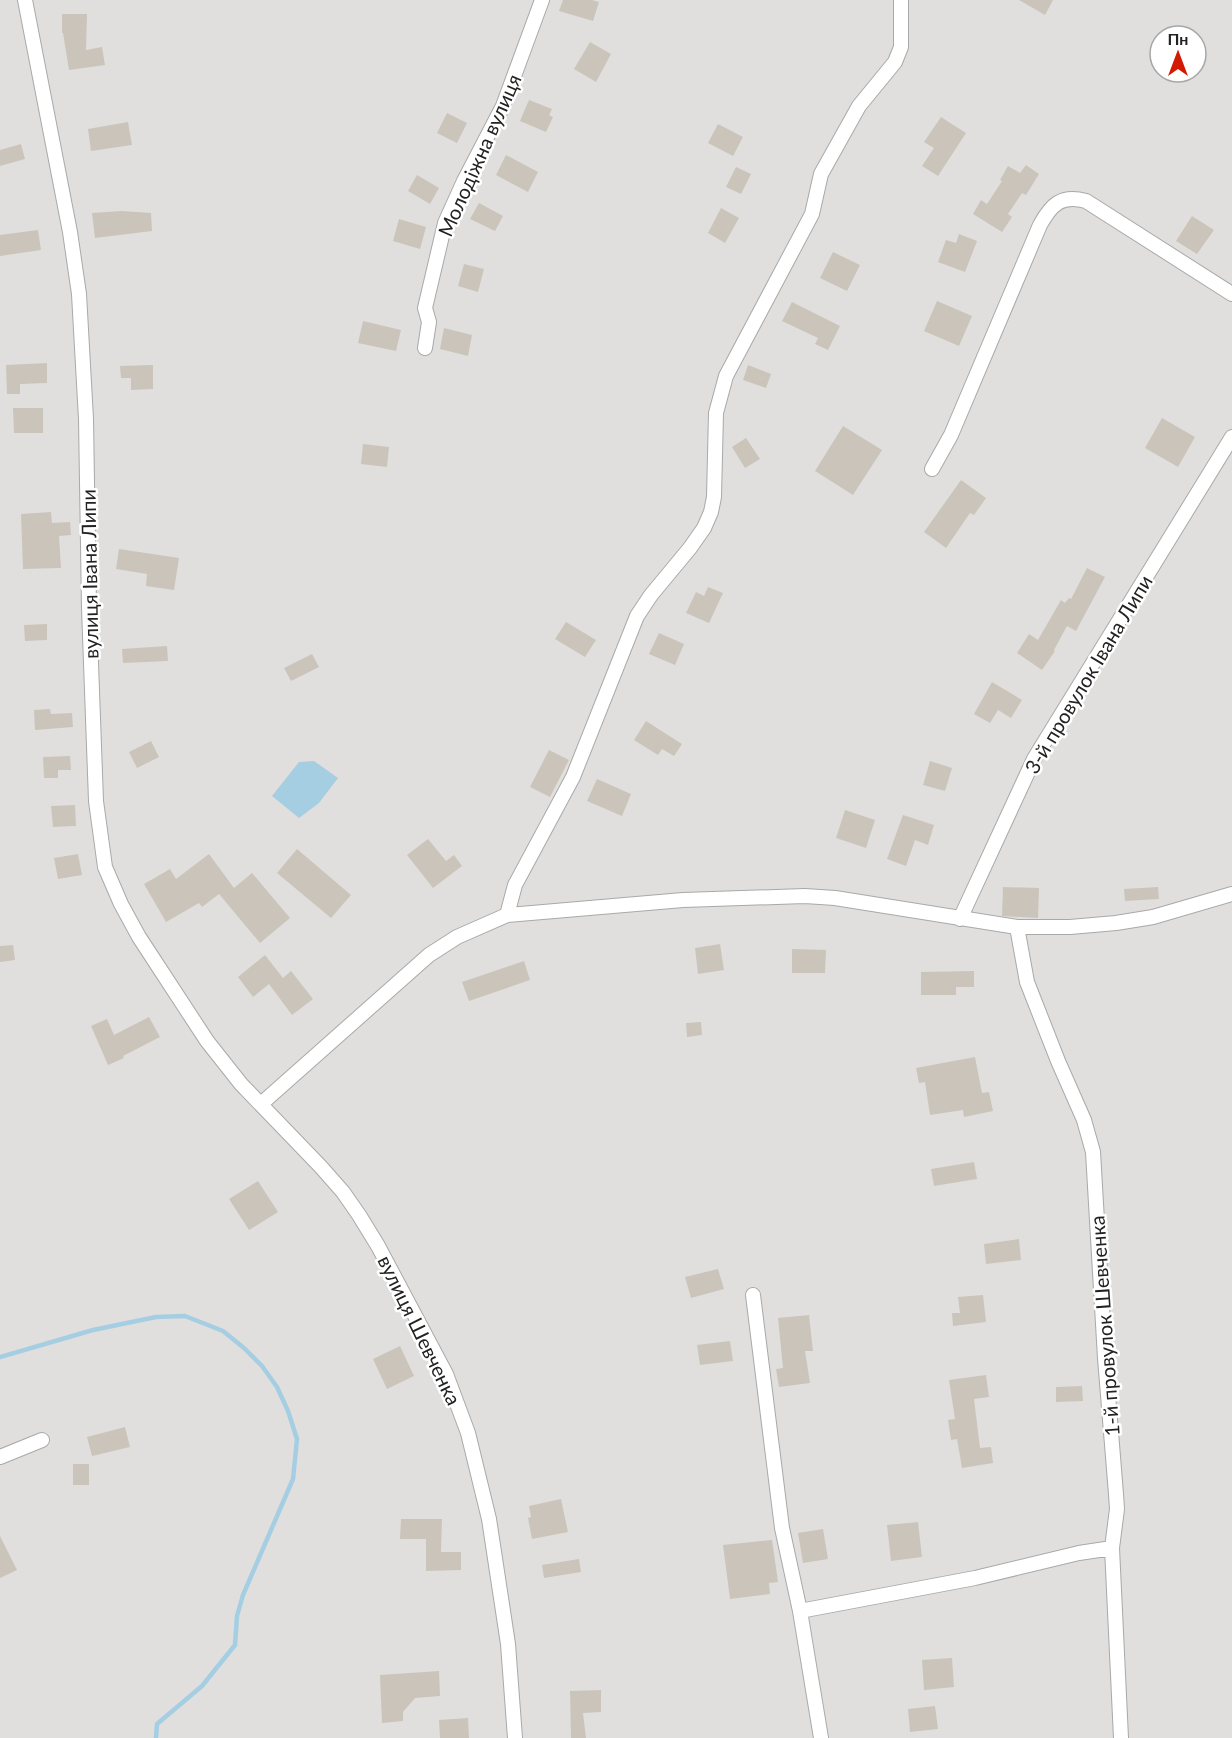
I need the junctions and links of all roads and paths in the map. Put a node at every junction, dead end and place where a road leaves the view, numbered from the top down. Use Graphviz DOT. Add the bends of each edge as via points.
graph roads {
  1 [pos="25,0"];
  2 [pos="542,0"];
  3 [pos="901,0"];
  4 [pos="1232,294"];
  5 [pos="425,348"];
  6 [pos="1232,437"];
  7 [pos="932,469"];
  8 [pos="1229,898"];
  9 [pos="507,915"];
  10 [pos="960,919"];
  11 [pos="1017,927"];
  12 [pos="261,1104"];
  13 [pos="753,1295"];
  14 [pos="42,1440"];
  15 [pos="0,1457"];
  16 [pos="1112,1548"];
  17 [pos="800,1611"];
  18 [pos="515,1738"];
  19 [pos="821,1738"];
  20 [pos="1121,1738"];
  1 -- 12 [label="street, вулиця Івана Липи" via="79,294 96,801 105,867 121,904 183,1006 240,1084"];
  2 -- 5 [label="street, Молодіжна вулиця" via="503,106 445,223 425,308 429,322"];
  3 -- 9 [label="street" via="901,47 895,62 858,106 822,174 812,214 726,376 716,413 711,512 690,548 637,616 573,777 515,885"];
  4 -- 7 [label="street" via="1086,201 1075,198 1054,205 1040,225 951,435"];
  6 -- 10 [label="street, 3-й провулок Івана Липи" via="1034,759"];
  8 -- 11 [label="street" via="1153,917 1070,927"];
  9 -- 10 [label="street" via="683,900 805,896"];
  9 -- 12 [label="street" via="467,932 429,955"];
  10 -- 11 [label="street"];
  11 -- 16 [label="street, 1-й провулок Шевченка" via="1027,982 1084,1120 1092,1152 1117,1509"];
  12 -- 18 [label="street, вулиця Шевченка" via="321,1167 359,1215 421,1325 453,1393 477,1467 498,1567"];
  13 -- 17 [label="street" via="782,1528"];
  14 -- 15 [label="street"];
  16 -- 17 [label="street"];
  16 -- 20 [label="street, 1-й провулок Шевченка"];
  17 -- 19 [label="street"];
}
